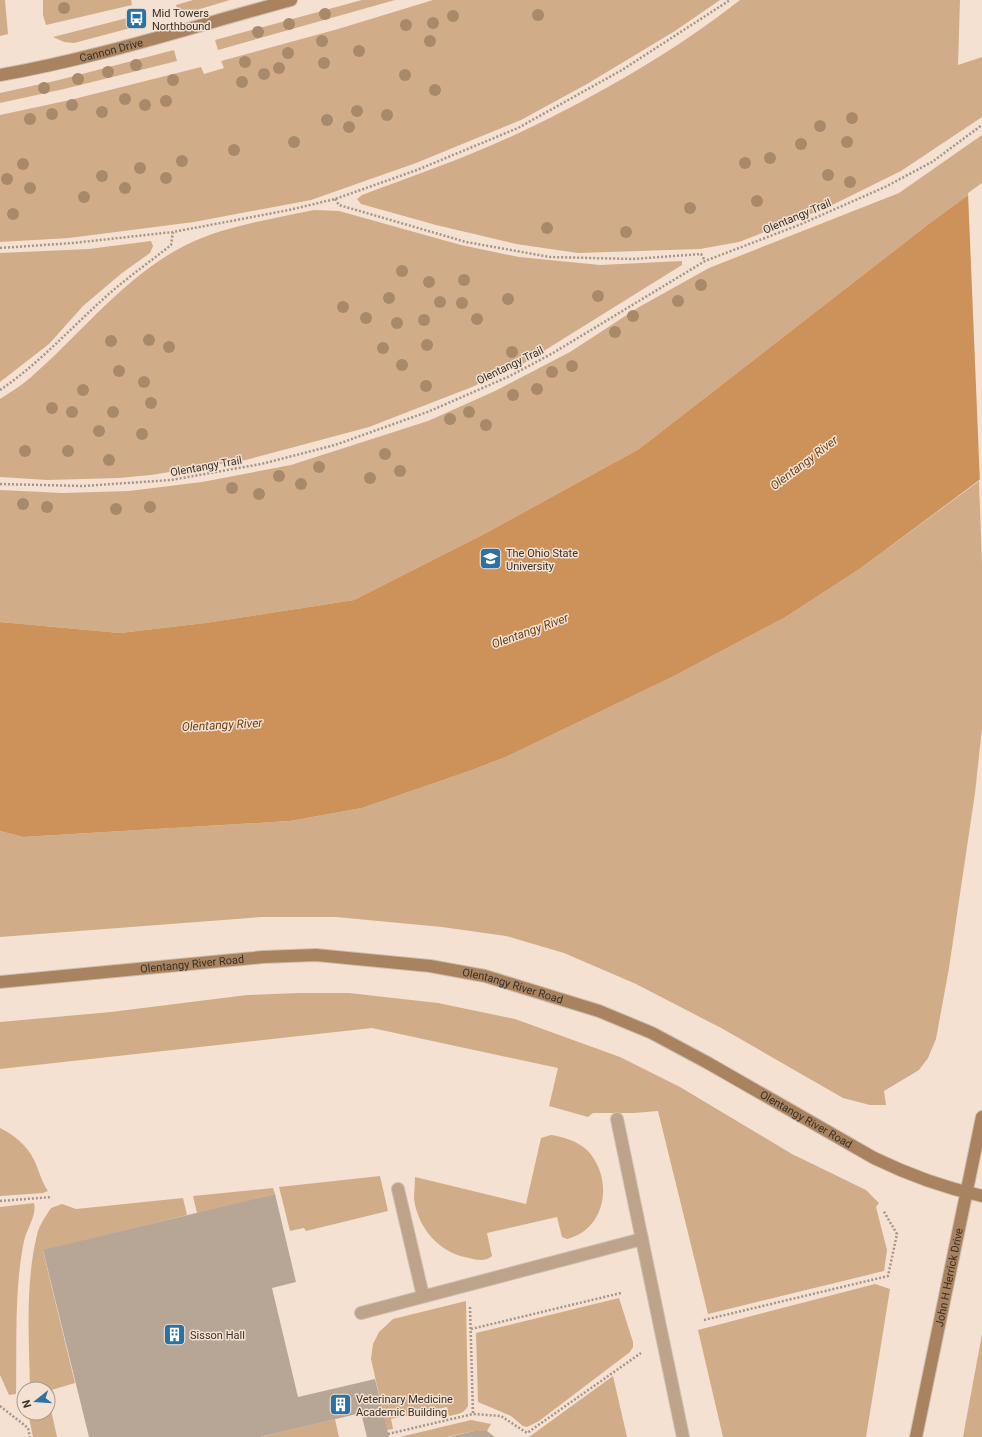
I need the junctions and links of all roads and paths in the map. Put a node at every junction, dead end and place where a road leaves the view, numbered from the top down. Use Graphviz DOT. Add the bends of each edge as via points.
graph roads {
  1 [pos="291,0"];
  2 [pos="730,0"];
  3 [pos="0,75"];
  4 [pos="982,125"];
  5 [pos="334,199"];
  6 [pos="173,232"];
  7 [pos="0,248"];
  8 [pos="705,261"];
  9 [pos="0,390"];
  10 [pos="0,484"];
  11 [pos="0,982"];
  12 [pos="982,1117"];
  13 [pos="617,1119"];
  14 [pos="398,1189"];
  15 [pos="966,1193"];
  16 [pos="982,1196"];
  17 [pos="52,1197"];
  18 [pos="0,1201"];
  19 [pos="883,1210"];
  20 [pos="642,1239"];
  21 [pos="470,1284"];
  22 [pos="622,1293"];
  23 [pos="423,1296"];
  24 [pos="361,1313"];
  25 [pos="704,1320"];
  26 [pos="471,1329"];
  27 [pos="641,1353"];
  28 [pos="0,1406"];
  29 [pos="473,1414"];
  30 [pos="388,1434"];
  31 [pos="30,1437"];
  32 [pos="683,1437"];
  33 [pos="916,1437"];
  1 -- 3 [label="main road, Cannon Drive" via="143,41"];
  2 -- 5 [label="path" via="622,70 518,128 417,170"];
  4 -- 8 [label="path, Olentangy Trail" via="932,162 885,187 799,225"];
  5 -- 6 [label="path" via="282,212"];
  5 -- 8 [label="path" via="339,205 466,242 550,257 633,259 701,254"];
  6 -- 7 [label="path"];
  6 -- 9 [label="path" via="171,245 100,301 11,383"];
  8 -- 10 [label="path, Olentangy Trail" via="553,353 510,376 430,411 335,445 261,464 171,480 83,486"];
  11 -- 15 [label="main road, Olentangy River Road" via="263,957 316,955 430,966 485,976 599,1011 652,1033 874,1158 900,1171"];
  12 -- 15 [label="main road, John H Herrick Drive"];
  13 -- 20 [label="lane"];
  14 -- 23 [label="lane"];
  15 -- 16 [label="main road, Olentangy River Road"];
  15 -- 33 [label="main road, John H Herrick Drive"];
  17 -- 18 [label="path"];
  19 -- 25 [label="path" via="897,1234 888,1276"];
  20 -- 21 [label="lane"];
  20 -- 32 [label="lane"];
  21 -- 23 [label="lane"];
  21 -- 26 [label="path"];
  22 -- 26 [label="path"];
  23 -- 24 [label="lane"];
  26 -- 29 [label="path"];
  27 -- 29 [label="path" via="526,1433 501,1416"];
  28 -- 31 [label="path" via="28,1428"];
  29 -- 30 [label="path"];
}
